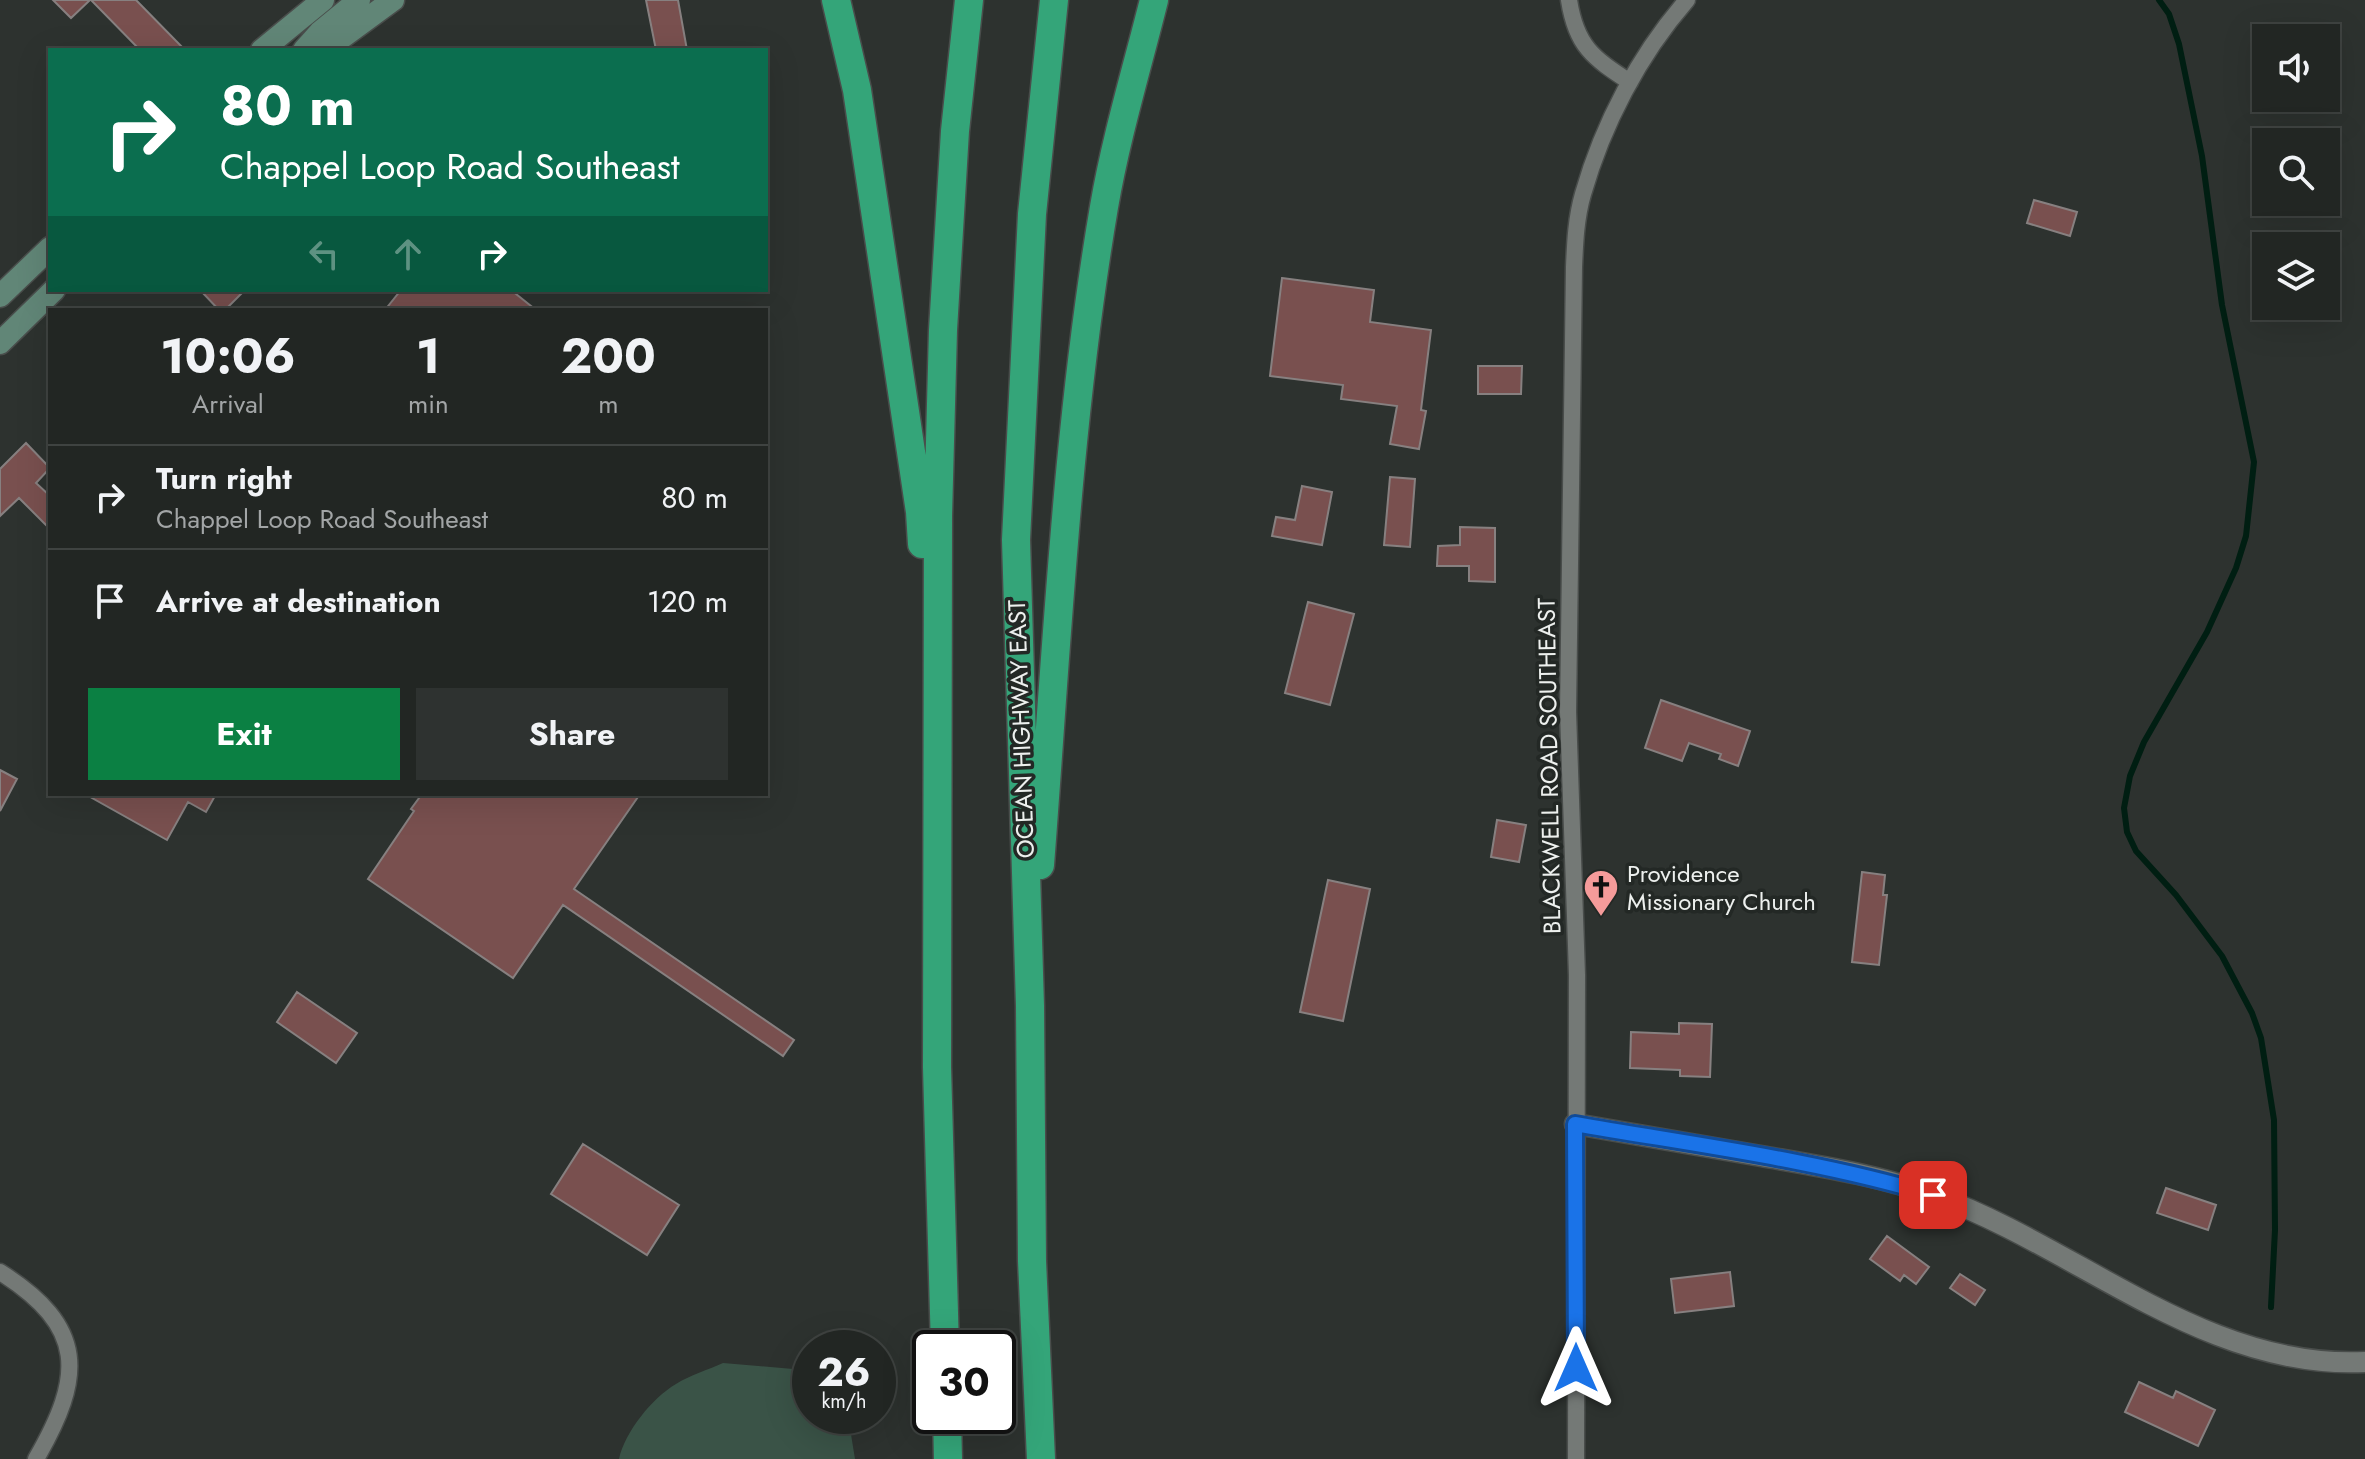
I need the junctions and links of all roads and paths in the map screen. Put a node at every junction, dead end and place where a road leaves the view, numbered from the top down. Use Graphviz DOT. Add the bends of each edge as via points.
graph roads {
  1 [pos="323,0"];
  2 [pos="359,0"];
  3 [pos="393,0"];
  4 [pos="836,0"];
  5 [pos="969,0"];
  6 [pos="1054,0"];
  7 [pos="1154,0"];
  8 [pos="1569,0"];
  9 [pos="1687,0"];
  10 [pos="264,48"];
  11 [pos="306,48"];
  12 [pos="328,48"];
  13 [pos="1630,82"];
  14 [pos="48,250"];
  15 [pos="52,292"];
  16 [pos="0,296"];
  17 [pos="0,343"];
  18 [pos="937,792"];
  19 [pos="1030,1006"];
  20 [pos="1575,1124"];
  21 [pos="0,1272"];
  22 [pos="944,1330"];
  23 [pos="2365,1362"];
  24 [pos="947,1434"];
  25 [pos="36,1459"];
  26 [pos="948,1459"];
  27 [pos="1041,1459"];
  28 [pos="1576,1459"];
  1 -- 10 [label="main road"];
  2 -- 11 [label="main road"];
  3 -- 12 [label="main road"];
  4 -- 18 [label="highway" via="857,90 920,512"];
  5 -- 18 [label="highway" via="943,330"];
  6 -- 19 [label="highway, OCEAN HIGHWAY EAST" via="1032,214 1016,540"];
  7 -- 19 [label="highway" via="1105,203 1083,346"];
  8 -- 13 [label="street" via="1581,40 1594,59"];
  9 -- 13 [label="street, BLACKWELL ROAD SOUTHEAST"];
  13 -- 20 [label="street, BLACKWELL ROAD SOUTHEAST" via="1583,195 1574,267 1568,712 1577,975"];
  14 -- 16 [label="main road"];
  15 -- 17 [label="main road"];
  18 -- 22 [label="highway"];
  19 -- 27 [label="highway, OCEAN HIGHWAY EAST" via="1032,1261"];
  20 -- 23 [label="street" via="1884,1180 1983,1216 2174,1316 2248,1346 2310,1360"];
  20 -- 28 [label="street, BLACKWELL ROAD SOUTHEAST"];
  21 -- 25 [label="street" via="47,1308 71,1357 63,1407"];
  24 -- 26 [label="highway"];
}
